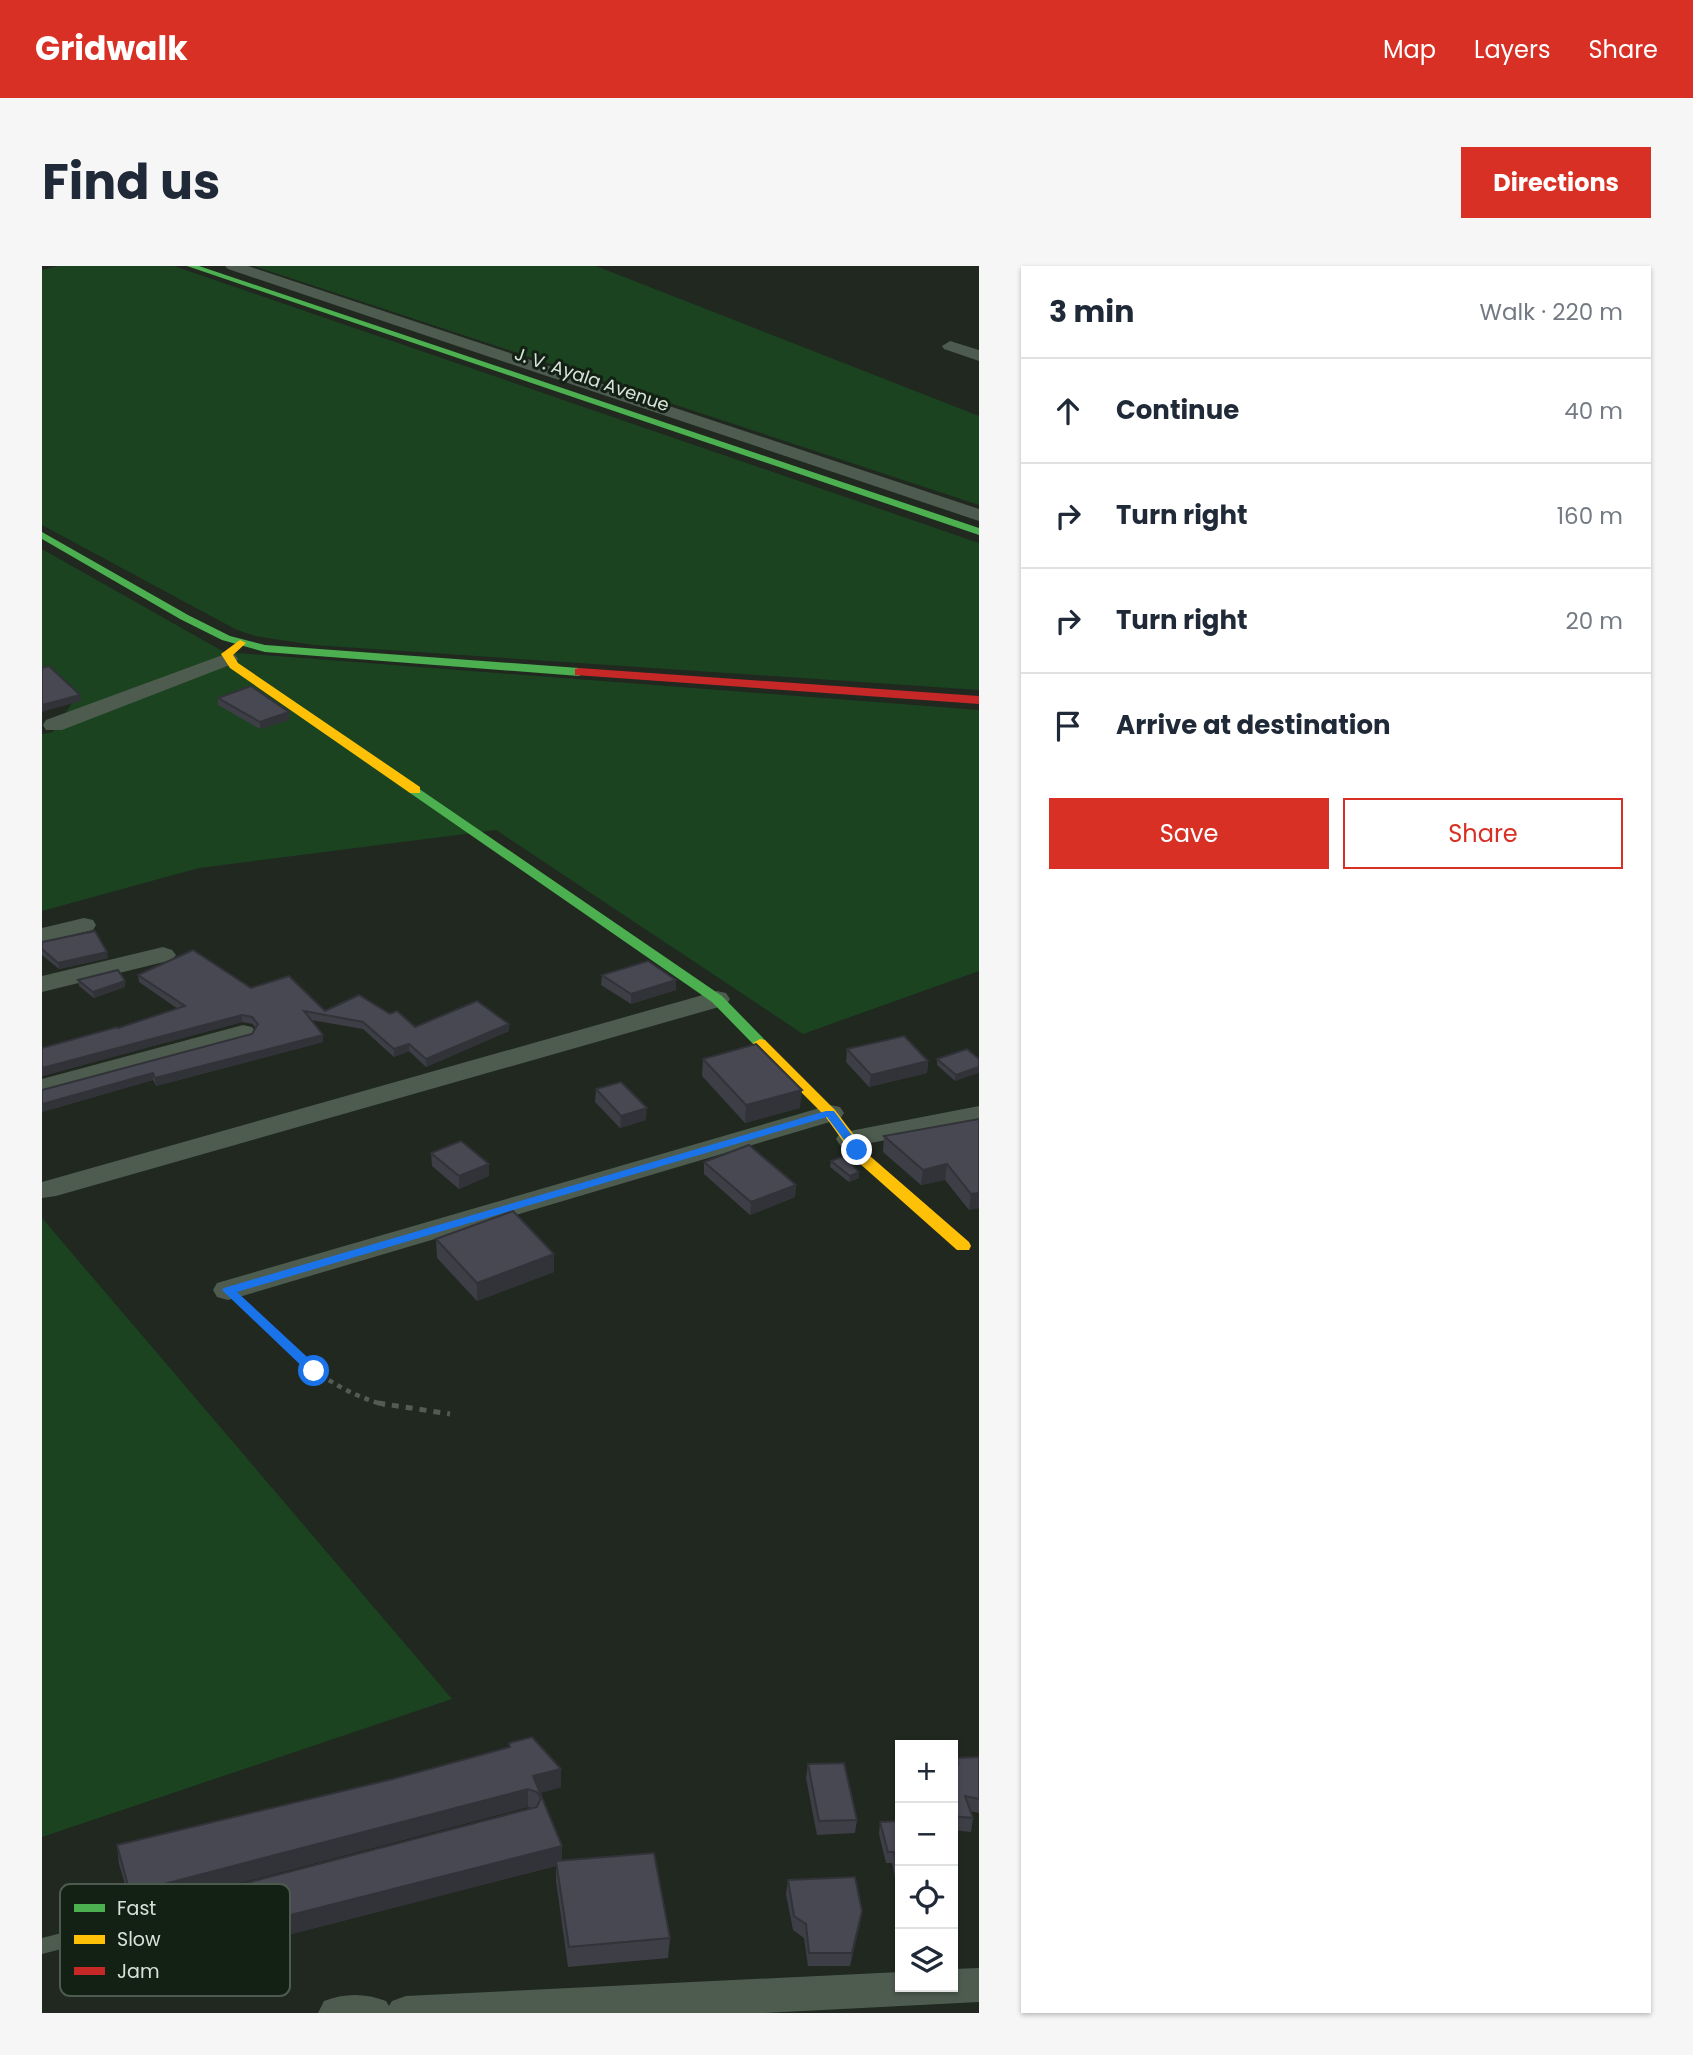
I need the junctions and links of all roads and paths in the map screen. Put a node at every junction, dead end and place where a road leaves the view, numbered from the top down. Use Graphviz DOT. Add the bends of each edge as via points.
graph roads {
  1 [pos="191,266"];
  2 [pos="233,266"];
  3 [pos="950,346"];
  4 [pos="979,356"];
  5 [pos="524,363"];
  6 [pos="502,371"];
  7 [pos="979,516"];
  8 [pos="970,529"];
  9 [pos="42,535"];
  10 [pos="234,651"];
  11 [pos="979,700"];
  12 [pos="54,725"];
  13 [pos="84,925"];
  14 [pos="42,935"];
  15 [pos="163,955"];
  16 [pos="42,984"];
  17 [pos="717,999"];
  18 [pos="243,1033"];
  19 [pos="42,1087"];
  20 [pos="830,1113"];
  21 [pos="979,1114"];
  22 [pos="850,1139"];
  23 [pos="46,1190"];
  24 [pos="963,1246"];
  25 [pos="228,1290"];
  26 [pos="450,1414"];
  27 [pos="60,1942"];
  28 [pos="42,1947"];
  29 [pos="979,1985"];
  30 [pos="958,1986"];
  31 [pos="895,1991"];
  32 [pos="710,2007"];
  33 [pos="338,2013"];
  34 [pos="372,2013"];
  35 [pos="406,2013"];
  1 -- 6 [label="street, J. V. Ayala Avenue"];
  2 -- 5 [label="street, J. V. Ayala Avenue"];
  3 -- 4 [label="street"];
  5 -- 6 [label="street"];
  5 -- 7 [label="street, J. V. Ayala Avenue"];
  6 -- 8 [label="street, J. V. Ayala Avenue"];
  7 -- 8 [label="street"];
  9 -- 10 [label="street"];
  10 -- 11 [label="street"];
  10 -- 12 [label="street"];
  10 -- 17 [label="street"];
  13 -- 14 [label="street"];
  15 -- 16 [label="street"];
  17 -- 20 [label="street"];
  17 -- 23 [label="street"];
  18 -- 19 [label="street"];
  20 -- 22 [label="street"];
  20 -- 25 [label="street"];
  21 -- 22 [label="street"];
  22 -- 24 [label="street" via="864,1159"];
  25 -- 26 [label="path" via="314,1371 344,1391 379,1403"];
  27 -- 28 [label="lane"];
  29 -- 30 [label="street"];
  31 -- 32 [label="street"];
  32 -- 35 [label="street"];
  33 -- 34 [label="street"];
}
